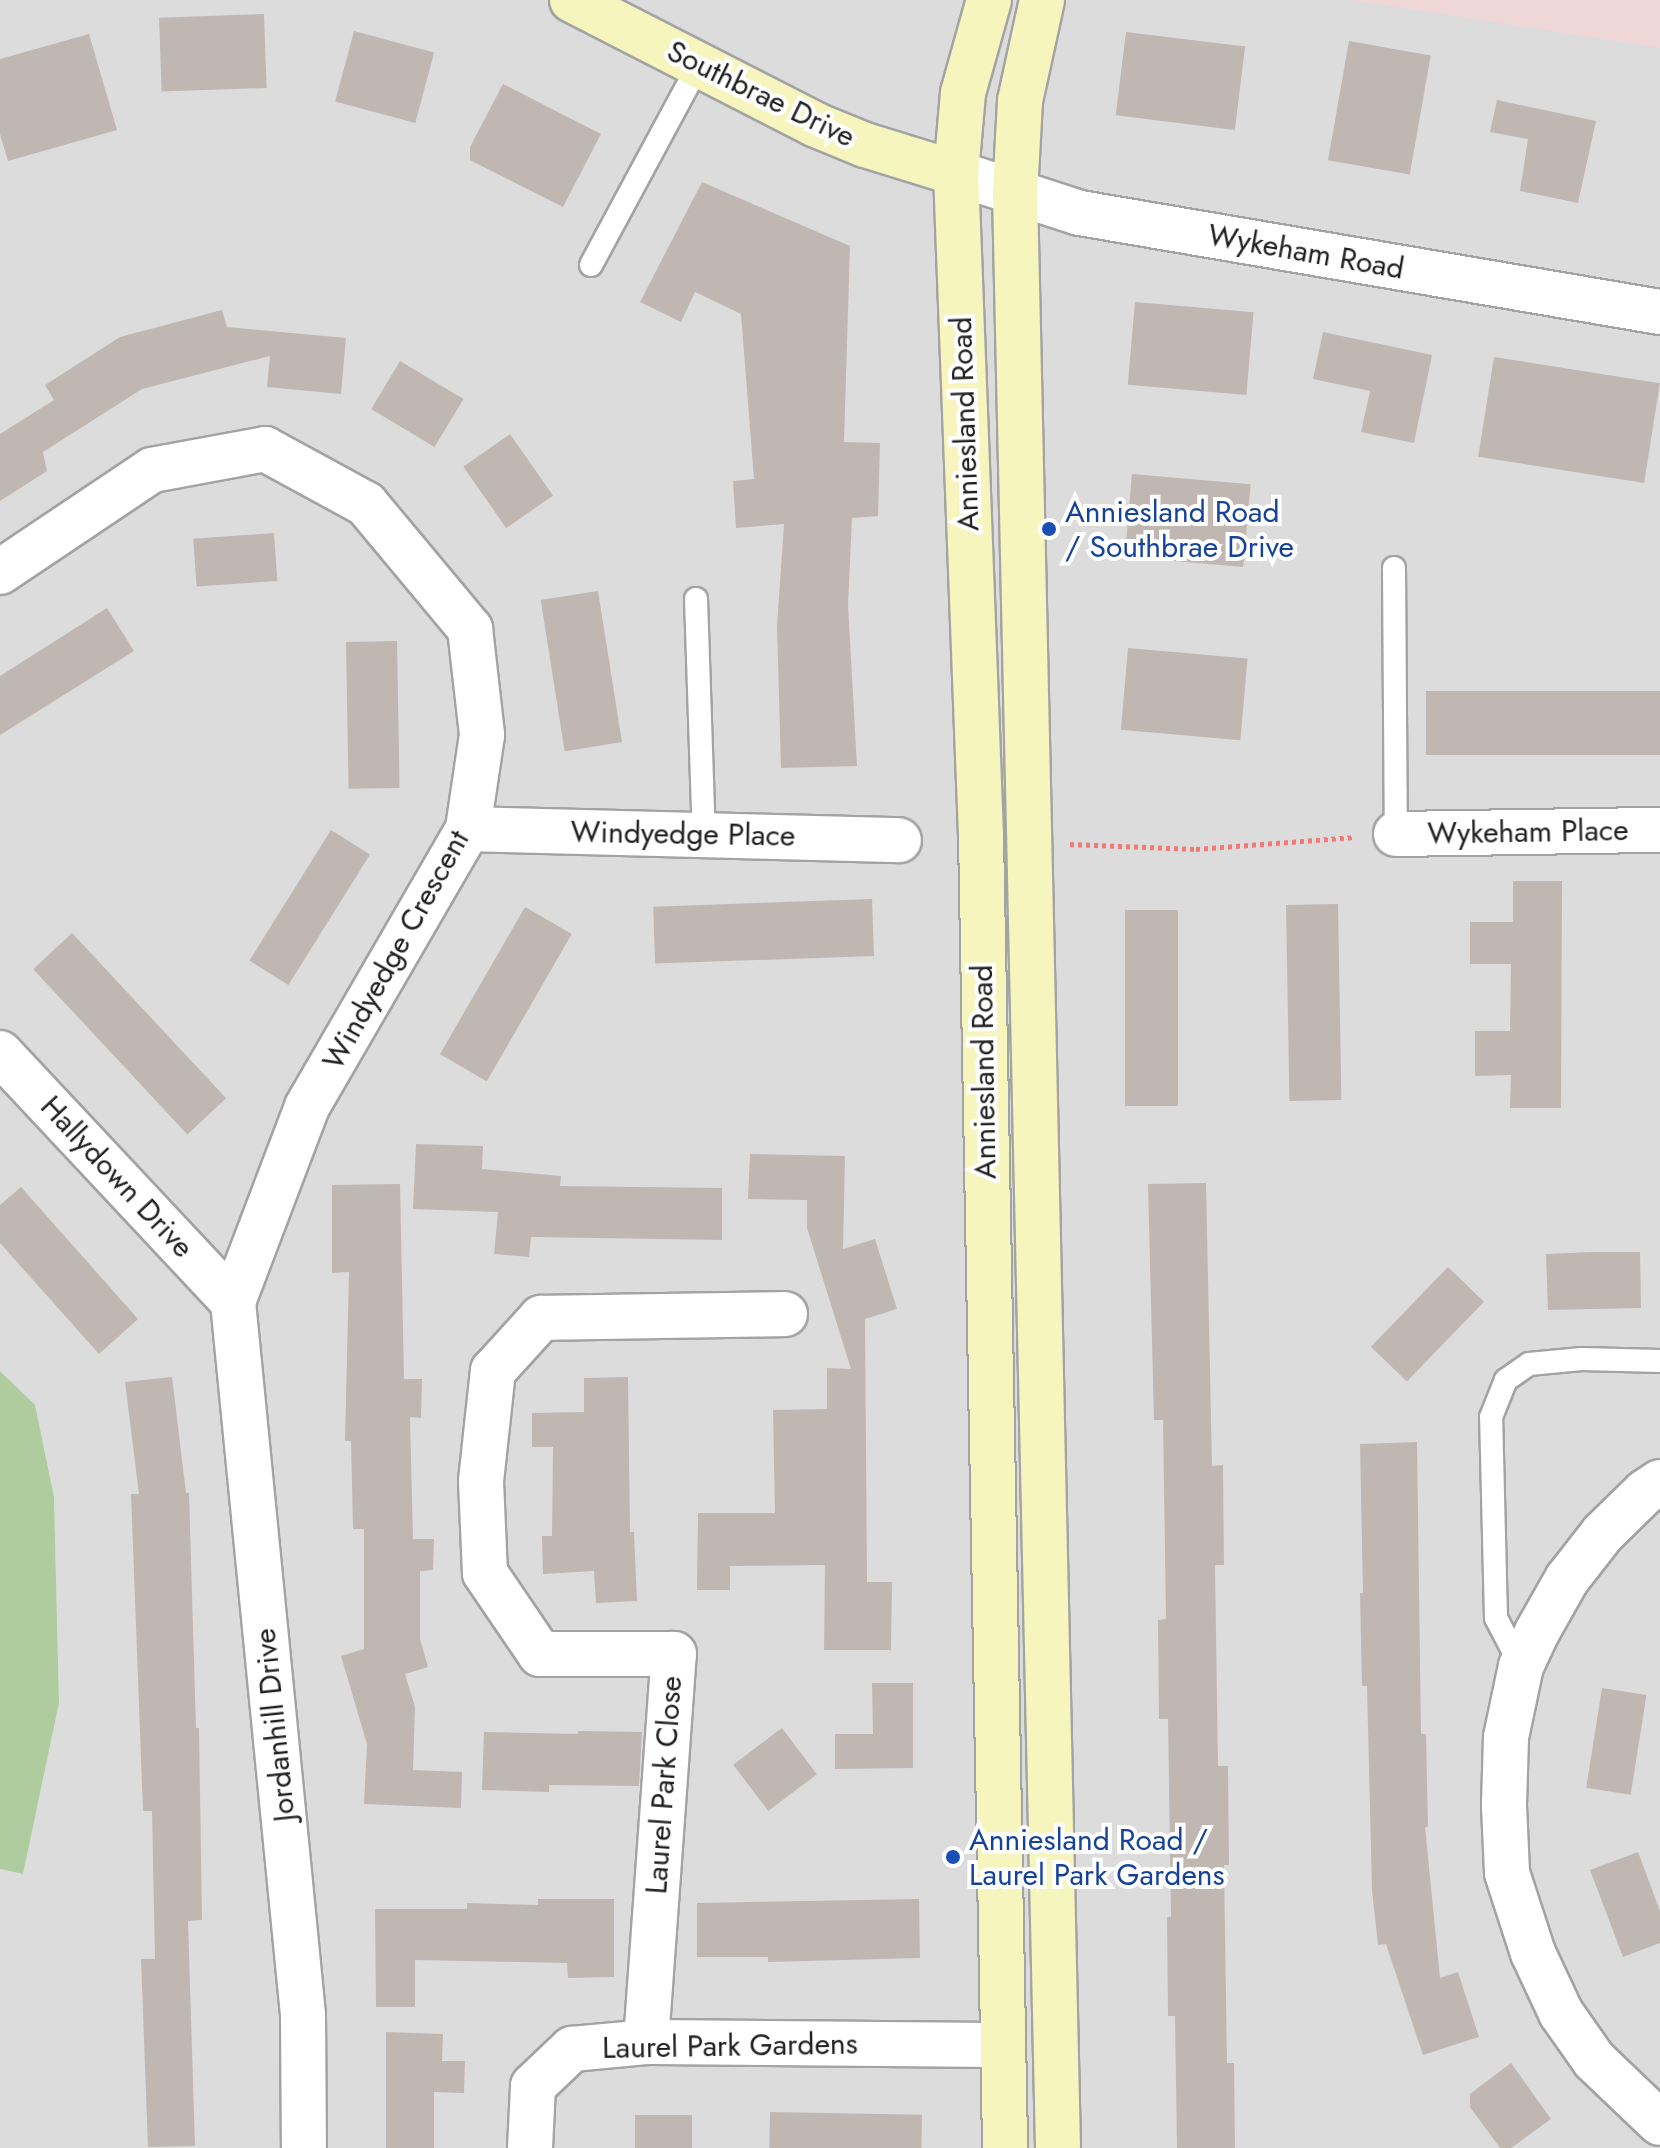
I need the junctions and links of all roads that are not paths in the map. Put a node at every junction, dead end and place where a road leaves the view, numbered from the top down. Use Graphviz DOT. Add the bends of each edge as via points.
graph roads {
  1 [pos="572,0"];
  2 [pos="989,0"];
  3 [pos="1042,0"];
  4 [pos="698,66"];
  5 [pos="956,173"];
  6 [pos="1015,193"];
  7 [pos="591,265"];
  8 [pos="1660,312"];
  9 [pos="1394,568"];
  10 [pos="0,572"];
  11 [pos="696,599"];
  12 [pos="468,829"];
  13 [pos="1660,830"];
  14 [pos="1396,834"];
  15 [pos="704,835"];
  16 [pos="899,840"];
  17 [pos="0,1053"];
  18 [pos="233,1302"];
  19 [pos="785,1314"];
  20 [pos="1660,1361"];
  21 [pos="1660,1482"];
  22 [pos="1521,1666"];
  23 [pos="1048,1670"];
  24 [pos="996,1677"];
  25 [pos="646,2042"];
  26 [pos="1003,2045"];
  27 [pos="1660,2123"];
  28 [pos="304,2148"];
  29 [pos="530,2148"];
  30 [pos="1005,2148"];
  31 [pos="1058,2148"];
  1 -- 4 [label="street, Southbrae Drive"];
  2 -- 5 [label="street, Anniesland Road" via="963,93"];
  3 -- 6 [label="street, Anniesland Road" via="1020,101"];
  4 -- 5 [label="street, Southbrae Drive" via="816,125"];
  4 -- 7 [label="lane"];
  5 -- 6 [label="street, Wykeham Road"];
  5 -- 24 [label="street, Anniesland Road" via="981,835"];
  6 -- 8 [label="street, Wykeham Road" via="1080,213"];
  6 -- 23 [label="street, Anniesland Road"];
  9 -- 14 [label="lane"];
  10 -- 12 [label="street, Windyedge Crescent" via="152,470 265,449 316,476 366,504 470,629 482,735"];
  11 -- 15 [label="lane"];
  12 -- 15 [label="street, Windyedge Place"];
  12 -- 18 [label="street, Windyedge Crescent" via="307,1107"];
  13 -- 14 [label="street, Wykeham Place"];
  15 -- 16 [label="street, Windyedge Place"];
  17 -- 18 [label="street, Hallydown Drive"];
  18 -- 28 [label="street, Jordanhill Drive" via="303,2015"];
  19 -- 25 [label="street, Laurel Park Close" via="541,1318 493,1371 481,1481 485,1573 540,1654 674,1654"];
  20 -- 22 [label="lane" via="1529,1364 1506,1380 1491,1417 1496,1618"];
  21 -- 22 [label="street" via="1603,1533 1567,1579"];
  22 -- 27 [label="street" via="1506,1737 1507,1873 1533,1953 1561,2013 1594,2060"];
  23 -- 24 [label="street"];
  23 -- 31 [label="street, Anniesland Road"];
  24 -- 26 [label="street, Anniesland Road"];
  25 -- 26 [label="street, Laurel Park Gardens"];
  25 -- 29 [label="street, Laurel Park Gardens" via="572,2049 533,2086"];
  26 -- 30 [label="street, Anniesland Road"];
}
